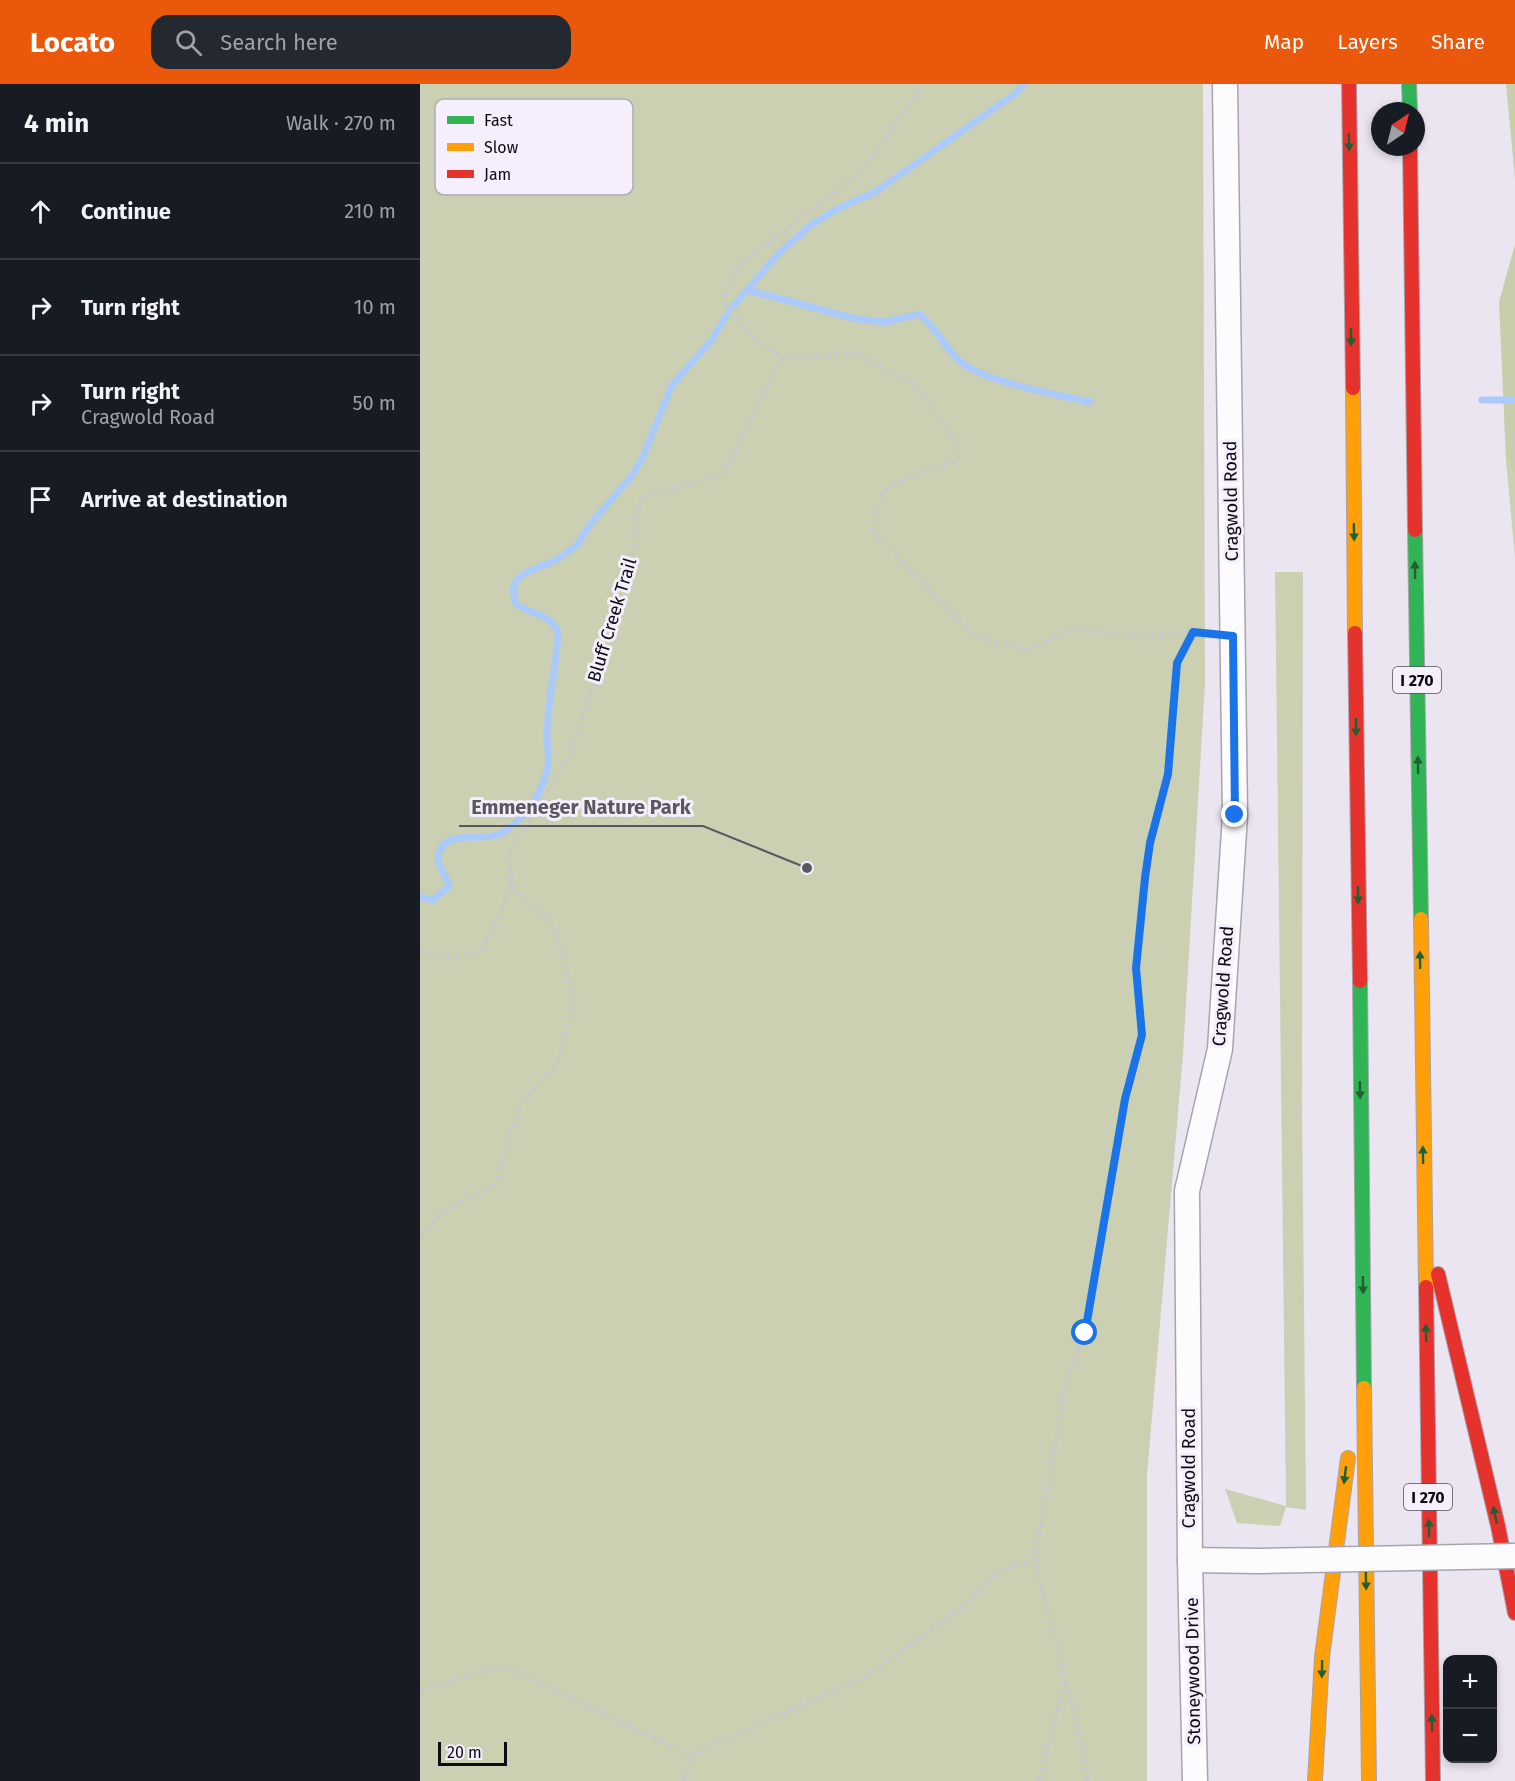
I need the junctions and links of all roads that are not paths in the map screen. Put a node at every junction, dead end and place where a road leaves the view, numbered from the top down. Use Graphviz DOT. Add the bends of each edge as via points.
graph roads {
  1 [pos="1225,84"];
  2 [pos="1349,84"];
  3 [pos="1409,84"];
  4 [pos="1410,102"];
  5 [pos="1410,156"];
  6 [pos="1424,1214"];
  7 [pos="1363,1334"];
  8 [pos="1515,1556"];
  9 [pos="1190,1560"];
  10 [pos="1515,1613"];
  11 [pos="1195,1781"];
  12 [pos="1315,1781"];
  13 [pos="1369,1781"];
  14 [pos="1433,1781"];
  1 -- 9 [label="street, Cragwold Road" via="1235,815 1220,1049 1187,1191"];
  2 -- 7 [label="highway, one-way"];
  3 -- 4 [label="highway"];
  6 -- 5 [label="highway, I 270, one-way"];
  10 -- 6 [label="highway, one-way"];
  14 -- 6 [label="highway, I 270, one-way"];
  7 -- 12 [label="highway, one-way" via="1322,1657"];
  7 -- 13 [label="highway, one-way"];
  8 -- 9 [label="street, bridge"];
  9 -- 11 [label="street, Stoneywood Drive"];
}
